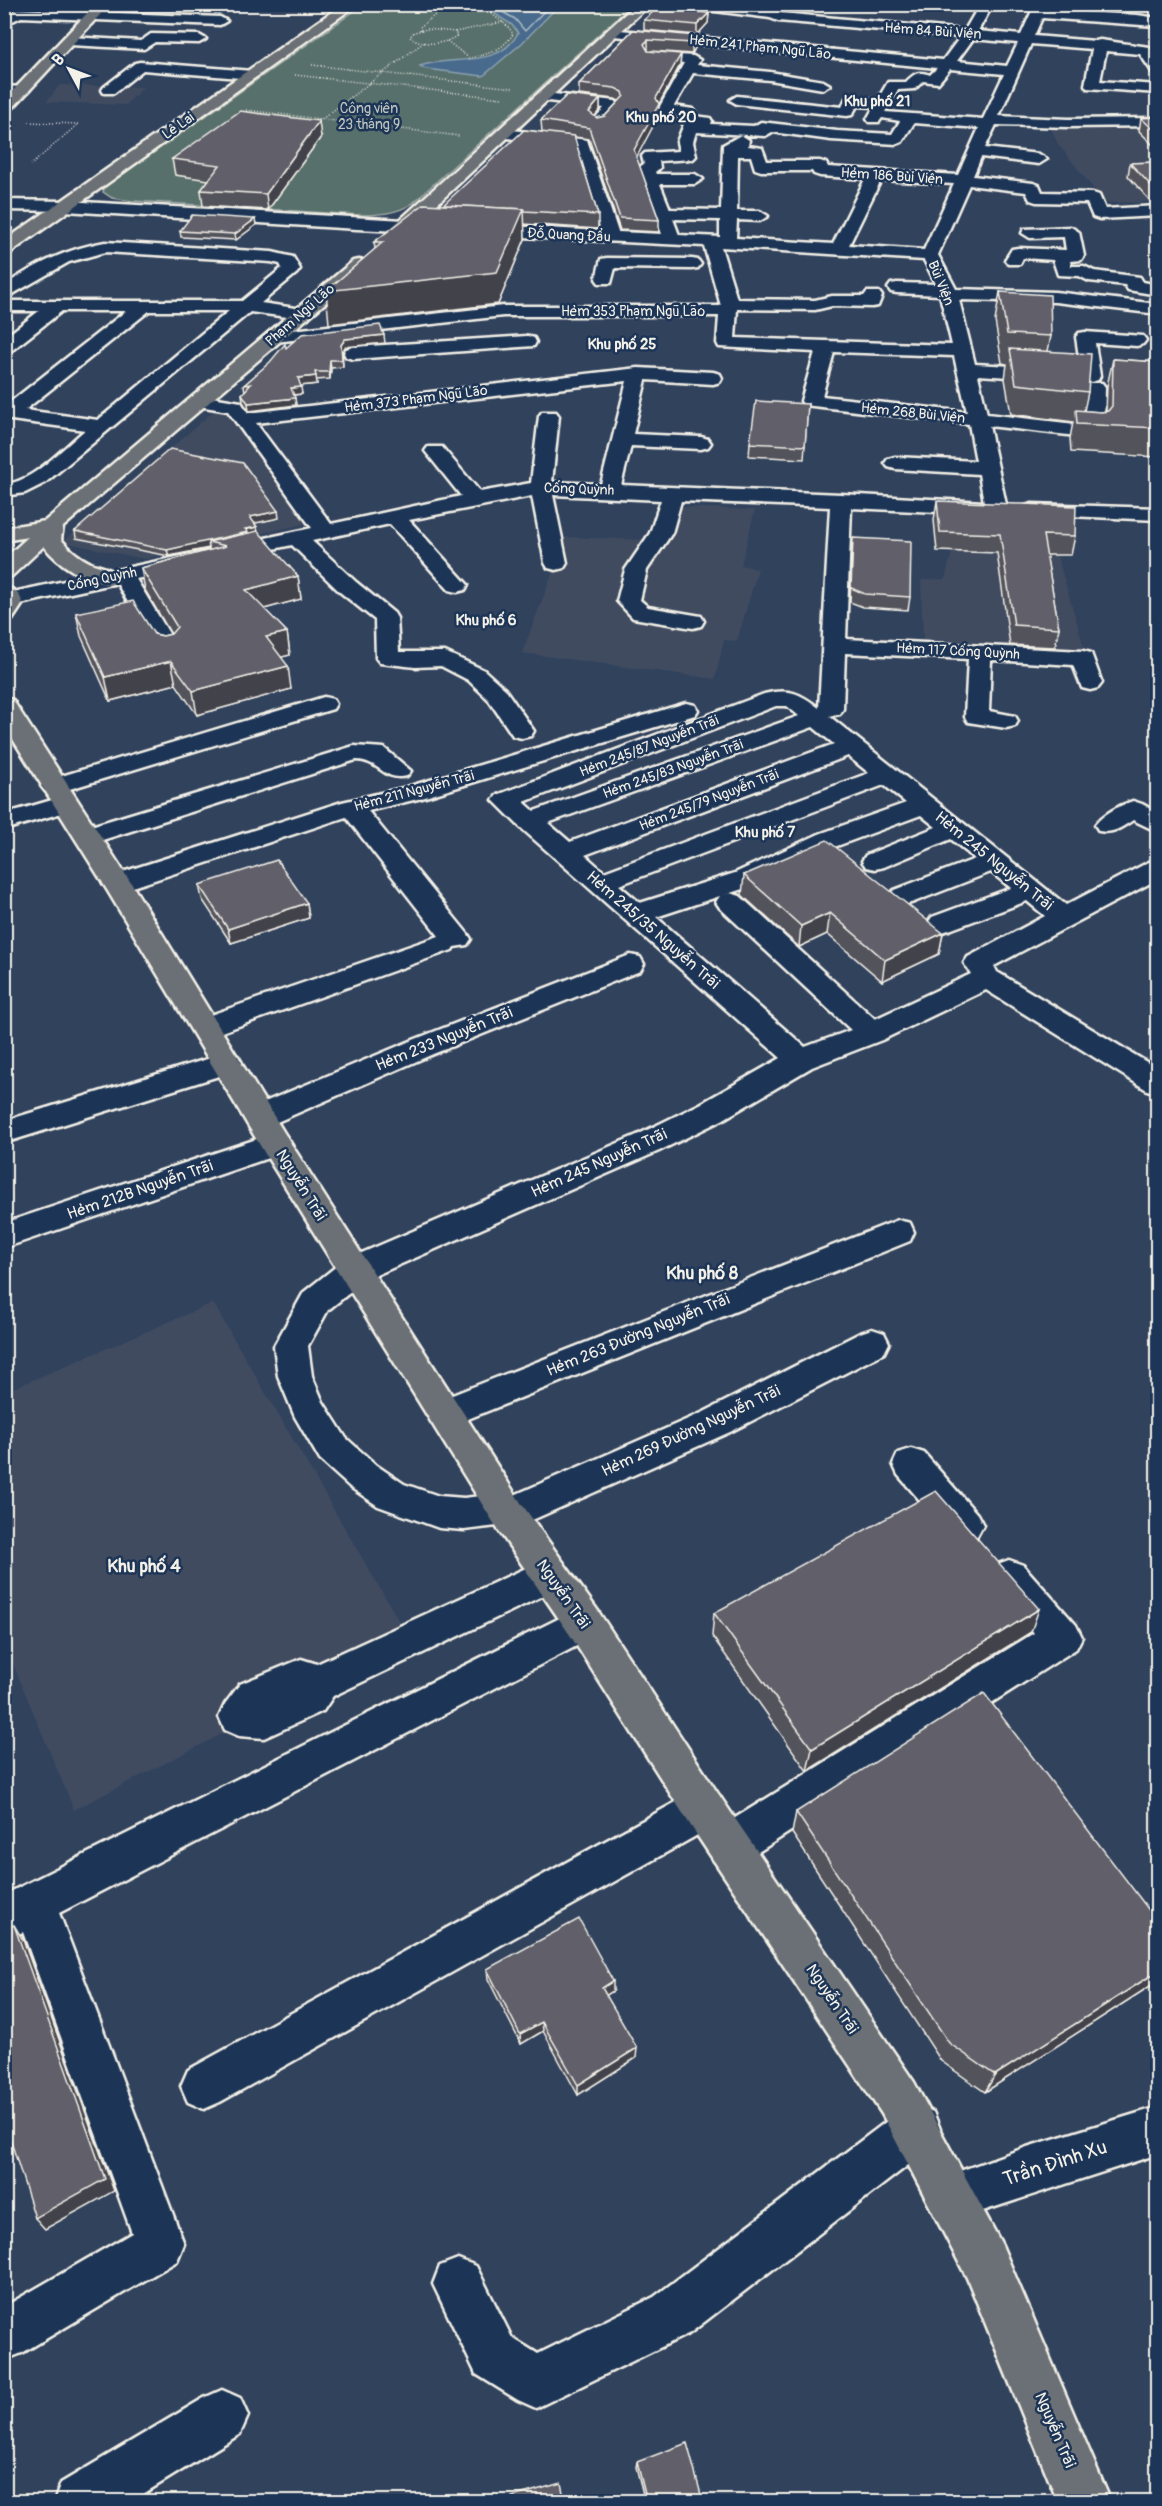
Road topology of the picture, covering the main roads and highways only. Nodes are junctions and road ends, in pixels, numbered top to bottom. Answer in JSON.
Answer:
{"nodes":[{"id":1,"x":352,"y":4,"type":"edge"},
{"id":2,"x":644,"y":4,"type":"edge"},
{"id":3,"x":97,"y":12,"type":"edge"},
{"id":4,"x":4,"y":109,"type":"edge"},
{"id":5,"x":4,"y":249,"type":"edge"},
{"id":6,"x":53,"y":526,"type":"junction"},
{"id":7,"x":4,"y":535,"type":"edge"},
{"id":8,"x":4,"y":571,"type":"edge"},
{"id":9,"x":116,"y":576,"type":"road end"},
{"id":10,"x":4,"y":705,"type":"edge"},
{"id":11,"x":1085,"y":2502,"type":"edge"}],
"edges":[{"from":1,"to":5,"type":"main road","name":"Lê Lai"},
{"from":2,"to":6,"type":"main road","name":"Phạm Ngũ Lão"},
{"from":3,"to":4,"type":"main road"},
{"from":6,"to":7,"type":"main road"},
{"from":6,"to":8,"type":"main road","name":"Phạm Ngũ Lão"},
{"from":6,"to":9,"type":"main road"},
{"from":10,"to":11,"type":"main road","name":"Nguyễn Trãi"}]}
